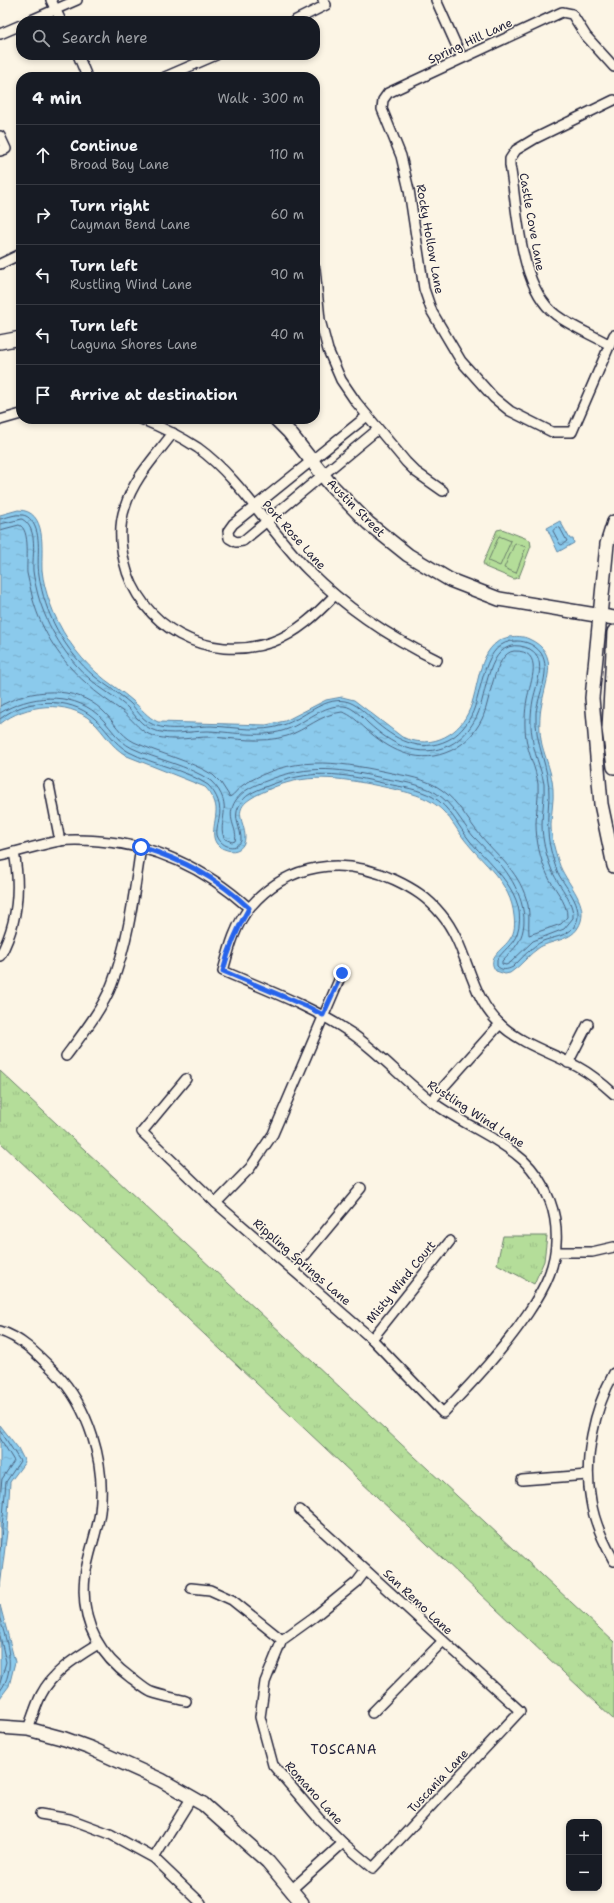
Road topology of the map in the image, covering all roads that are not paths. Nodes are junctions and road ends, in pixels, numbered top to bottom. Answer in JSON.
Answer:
{"nodes":[{"id":1,"x":51,"y":0,"type":"edge"},
{"id":2,"x":77,"y":0,"type":"edge"},
{"id":3,"x":436,"y":0,"type":"edge"},
{"id":4,"x":324,"y":2,"type":"edge"},
{"id":5,"x":55,"y":10,"type":"junction"},
{"id":6,"x":41,"y":16,"type":"edge"},
{"id":7,"x":58,"y":16,"type":"edge"},
{"id":8,"x":302,"y":16,"type":"edge"},
{"id":9,"x":16,"y":27,"type":"edge"},
{"id":10,"x":0,"y":34,"type":"edge"},
{"id":11,"x":462,"y":58,"type":"junction"},
{"id":12,"x":80,"y":60,"type":"edge"},
{"id":13,"x":204,"y":60,"type":"edge"},
{"id":14,"x":614,"y":67,"type":"edge"},
{"id":15,"x":85,"y":72,"type":"edge"},
{"id":16,"x":177,"y":72,"type":"edge"},
{"id":17,"x":382,"y":100,"type":"joint"},
{"id":18,"x":614,"y":100,"type":"edge"},
{"id":19,"x":0,"y":136,"type":"edge"},
{"id":20,"x":3,"y":150,"type":"edge"},
{"id":21,"x":16,"y":256,"type":"edge"},
{"id":22,"x":0,"y":264,"type":"edge"},
{"id":23,"x":320,"y":320,"type":"edge"},
{"id":24,"x":614,"y":335,"type":"edge"},
{"id":25,"x":16,"y":339,"type":"edge"},
{"id":26,"x":0,"y":342,"type":"edge"},
{"id":27,"x":610,"y":344,"type":"junction"},
{"id":28,"x":16,"y":415,"type":"edge"},
{"id":29,"x":367,"y":416,"type":"junction"},
{"id":30,"x":0,"y":420,"type":"edge"},
{"id":31,"x":152,"y":424,"type":"edge"},
{"id":32,"x":281,"y":424,"type":"edge"},
{"id":33,"x":378,"y":430,"type":"junction"},
{"id":34,"x":173,"y":433,"type":"junction"},
{"id":35,"x":312,"y":461,"type":"junction"},
{"id":36,"x":323,"y":474,"type":"junction"},
{"id":37,"x":443,"y":491,"type":"dead end"},
{"id":38,"x":254,"y":508,"type":"junction"},
{"id":39,"x":266,"y":522,"type":"junction"},
{"id":40,"x":614,"y":522,"type":"edge"},
{"id":41,"x":335,"y":595,"type":"junction"},
{"id":42,"x":600,"y":617,"type":"junction"},
{"id":43,"x":614,"y":618,"type":"edge"},
{"id":44,"x":614,"y":632,"type":"edge"},
{"id":45,"x":437,"y":660,"type":"dead end"},
{"id":46,"x":612,"y":729,"type":"edge"},
{"id":47,"x":595,"y":730,"type":"junction"},
{"id":48,"x":613,"y":743,"type":"edge"},
{"id":49,"x":596,"y":744,"type":"junction"},
{"id":50,"x":614,"y":767,"type":"edge"},
{"id":51,"x":49,"y":785,"type":"dead end"},
{"id":52,"x":60,"y":841,"type":"junction"},
{"id":53,"x":141,"y":847,"type":"junction"},
{"id":54,"x":14,"y":852,"type":"junction"},
{"id":55,"x":0,"y":856,"type":"edge"},
{"id":56,"x":614,"y":866,"type":"edge"},
{"id":57,"x":249,"y":908,"type":"junction"},
{"id":58,"x":0,"y":956,"type":"edge"},
{"id":59,"x":342,"y":973,"type":"dead end"},
{"id":60,"x":323,"y":1015,"type":"junction"},
{"id":61,"x":500,"y":1024,"type":"junction"},
{"id":62,"x":588,"y":1024,"type":"dead end"},
{"id":63,"x":66,"y":1056,"type":"dead end"},
{"id":64,"x":568,"y":1063,"type":"junction"},
{"id":65,"x":186,"y":1079,"type":"dead end"},
{"id":66,"x":614,"y":1094,"type":"edge"},
{"id":67,"x":431,"y":1101,"type":"junction"},
{"id":68,"x":361,"y":1188,"type":"dead end"},
{"id":69,"x":216,"y":1203,"type":"junction"},
{"id":70,"x":450,"y":1241,"type":"dead end"},
{"id":71,"x":614,"y":1247,"type":"edge"},
{"id":72,"x":556,"y":1252,"type":"junction"},
{"id":73,"x":293,"y":1270,"type":"junction"},
{"id":74,"x":0,"y":1331,"type":"edge"},
{"id":75,"x":372,"y":1339,"type":"junction"},
{"id":76,"x":614,"y":1374,"type":"edge"},
{"id":77,"x":443,"y":1413,"type":"joint"},
{"id":78,"x":588,"y":1475,"type":"junction"},
{"id":79,"x":522,"y":1480,"type":"dead end"},
{"id":80,"x":300,"y":1510,"type":"dead end"},
{"id":81,"x":614,"y":1561,"type":"edge"},
{"id":82,"x":366,"y":1570,"type":"junction"},
{"id":83,"x":191,"y":1588,"type":"dead end"},
{"id":84,"x":282,"y":1640,"type":"junction"},
{"id":85,"x":443,"y":1641,"type":"junction"},
{"id":86,"x":98,"y":1644,"type":"junction"},
{"id":87,"x":186,"y":1701,"type":"dead end"},
{"id":88,"x":520,"y":1711,"type":"joint"},
{"id":89,"x":372,"y":1713,"type":"dead end"},
{"id":90,"x":0,"y":1727,"type":"edge"},
{"id":91,"x":28,"y":1729,"type":"junction"},
{"id":92,"x":192,"y":1798,"type":"junction"},
{"id":93,"x":40,"y":1814,"type":"dead end"},
{"id":94,"x":343,"y":1843,"type":"junction"},
{"id":95,"x":154,"y":1858,"type":"junction"},
{"id":96,"x":373,"y":1868,"type":"joint"},
{"id":97,"x":291,"y":1890,"type":"junction"},
{"id":98,"x":201,"y":1903,"type":"edge"},
{"id":99,"x":302,"y":1903,"type":"edge"}],
"edges":[{"from":1,"to":5,"type":"street"},
{"from":2,"to":5,"type":"street"},
{"from":3,"to":11,"type":"street"},
{"from":4,"to":8,"type":"street"},
{"from":5,"to":6,"type":"street"},
{"from":5,"to":7,"type":"street"},
{"from":9,"to":10,"type":"street"},
{"from":11,"to":14,"type":"street","name":"Spring Hill Lane"},
{"from":11,"to":17,"type":"street","name":"Spring Hill Lane"},
{"from":12,"to":15,"type":"street"},
{"from":13,"to":16,"type":"street"},
{"from":17,"to":27,"type":"street","name":"Rocky Hollow Lane"},
{"from":18,"to":27,"type":"street","name":"Castle Cove Lane"},
{"from":19,"to":20,"type":"street"},
{"from":21,"to":22,"type":"street"},
{"from":23,"to":29,"type":"street"},
{"from":24,"to":27,"type":"street"},
{"from":25,"to":26,"type":"street"},
{"from":28,"to":30,"type":"street"},
{"from":29,"to":33,"type":"street"},
{"from":29,"to":35,"type":"street"},
{"from":31,"to":34,"type":"street","name":"Port Rose Lane"},
{"from":32,"to":35,"type":"street","name":"Austin Street"},
{"from":33,"to":36,"type":"street"},
{"from":33,"to":37,"type":"street"},
{"from":34,"to":38,"type":"street","name":"Port Rose Lane"},
{"from":34,"to":41,"type":"street"},
{"from":35,"to":36,"type":"street","name":"Austin Street"},
{"from":35,"to":38,"type":"street"},
{"from":36,"to":39,"type":"street"},
{"from":36,"to":42,"type":"street","name":"Austin Street"},
{"from":38,"to":39,"type":"street","name":"Port Rose Lane"},
{"from":38,"to":39,"type":"street"},
{"from":39,"to":41,"type":"street","name":"Port Rose Lane"},
{"from":40,"to":42,"type":"street"},
{"from":41,"to":45,"type":"street","name":"Port Rose Lane"},
{"from":42,"to":43,"type":"street","name":"Austin Street"},
{"from":42,"to":47,"type":"street"},
{"from":44,"to":46,"type":"street"},
{"from":46,"to":47,"type":"street"},
{"from":46,"to":48,"type":"street"},
{"from":47,"to":49,"type":"street"},
{"from":48,"to":49,"type":"street"},
{"from":48,"to":50,"type":"street"},
{"from":49,"to":56,"type":"street"},
{"from":51,"to":52,"type":"street"},
{"from":52,"to":53,"type":"street"},
{"from":52,"to":54,"type":"street"},
{"from":53,"to":57,"type":"street"},
{"from":53,"to":63,"type":"street"},
{"from":54,"to":55,"type":"street"},
{"from":54,"to":58,"type":"street"},
{"from":57,"to":60,"type":"street","name":"Rustling Wind Lane"},
{"from":57,"to":61,"type":"street"},
{"from":59,"to":60,"type":"street"},
{"from":60,"to":67,"type":"street","name":"Rustling Wind Lane"},
{"from":60,"to":69,"type":"street"},
{"from":61,"to":64,"type":"street"},
{"from":61,"to":67,"type":"street"},
{"from":62,"to":64,"type":"street"},
{"from":64,"to":66,"type":"street"},
{"from":65,"to":69,"type":"street","name":"Rippling Springs Lane"},
{"from":67,"to":72,"type":"street","name":"Rustling Wind Lane"},
{"from":68,"to":73,"type":"street"},
{"from":69,"to":73,"type":"street","name":"Rippling Springs Lane"},
{"from":70,"to":75,"type":"street","name":"Misty Wind Court"},
{"from":71,"to":72,"type":"street"},
{"from":72,"to":77,"type":"street","name":"Rustling Wind Lane"},
{"from":73,"to":75,"type":"street","name":"Rippling Springs Lane"},
{"from":74,"to":86,"type":"street"},
{"from":75,"to":77,"type":"street","name":"Rippling Springs Lane"},
{"from":76,"to":78,"type":"street"},
{"from":78,"to":79,"type":"street"},
{"from":78,"to":81,"type":"street"},
{"from":80,"to":82,"type":"street","name":"San Remo Lane"},
{"from":82,"to":84,"type":"street"},
{"from":82,"to":85,"type":"street","name":"San Remo Lane"},
{"from":83,"to":84,"type":"street"},
{"from":84,"to":94,"type":"street","name":"Romano Lane"},
{"from":85,"to":88,"type":"street","name":"San Remo Lane"},
{"from":85,"to":89,"type":"street"},
{"from":86,"to":87,"type":"street"},
{"from":86,"to":91,"type":"street"},
{"from":88,"to":96,"type":"street","name":"Tuscania Lane"},
{"from":90,"to":91,"type":"street"},
{"from":91,"to":92,"type":"street"},
{"from":92,"to":95,"type":"street"},
{"from":92,"to":97,"type":"street"},
{"from":93,"to":95,"type":"street"},
{"from":94,"to":96,"type":"street","name":"Romano Lane"},
{"from":94,"to":97,"type":"street"},
{"from":95,"to":98,"type":"street"},
{"from":97,"to":99,"type":"street"}]}
